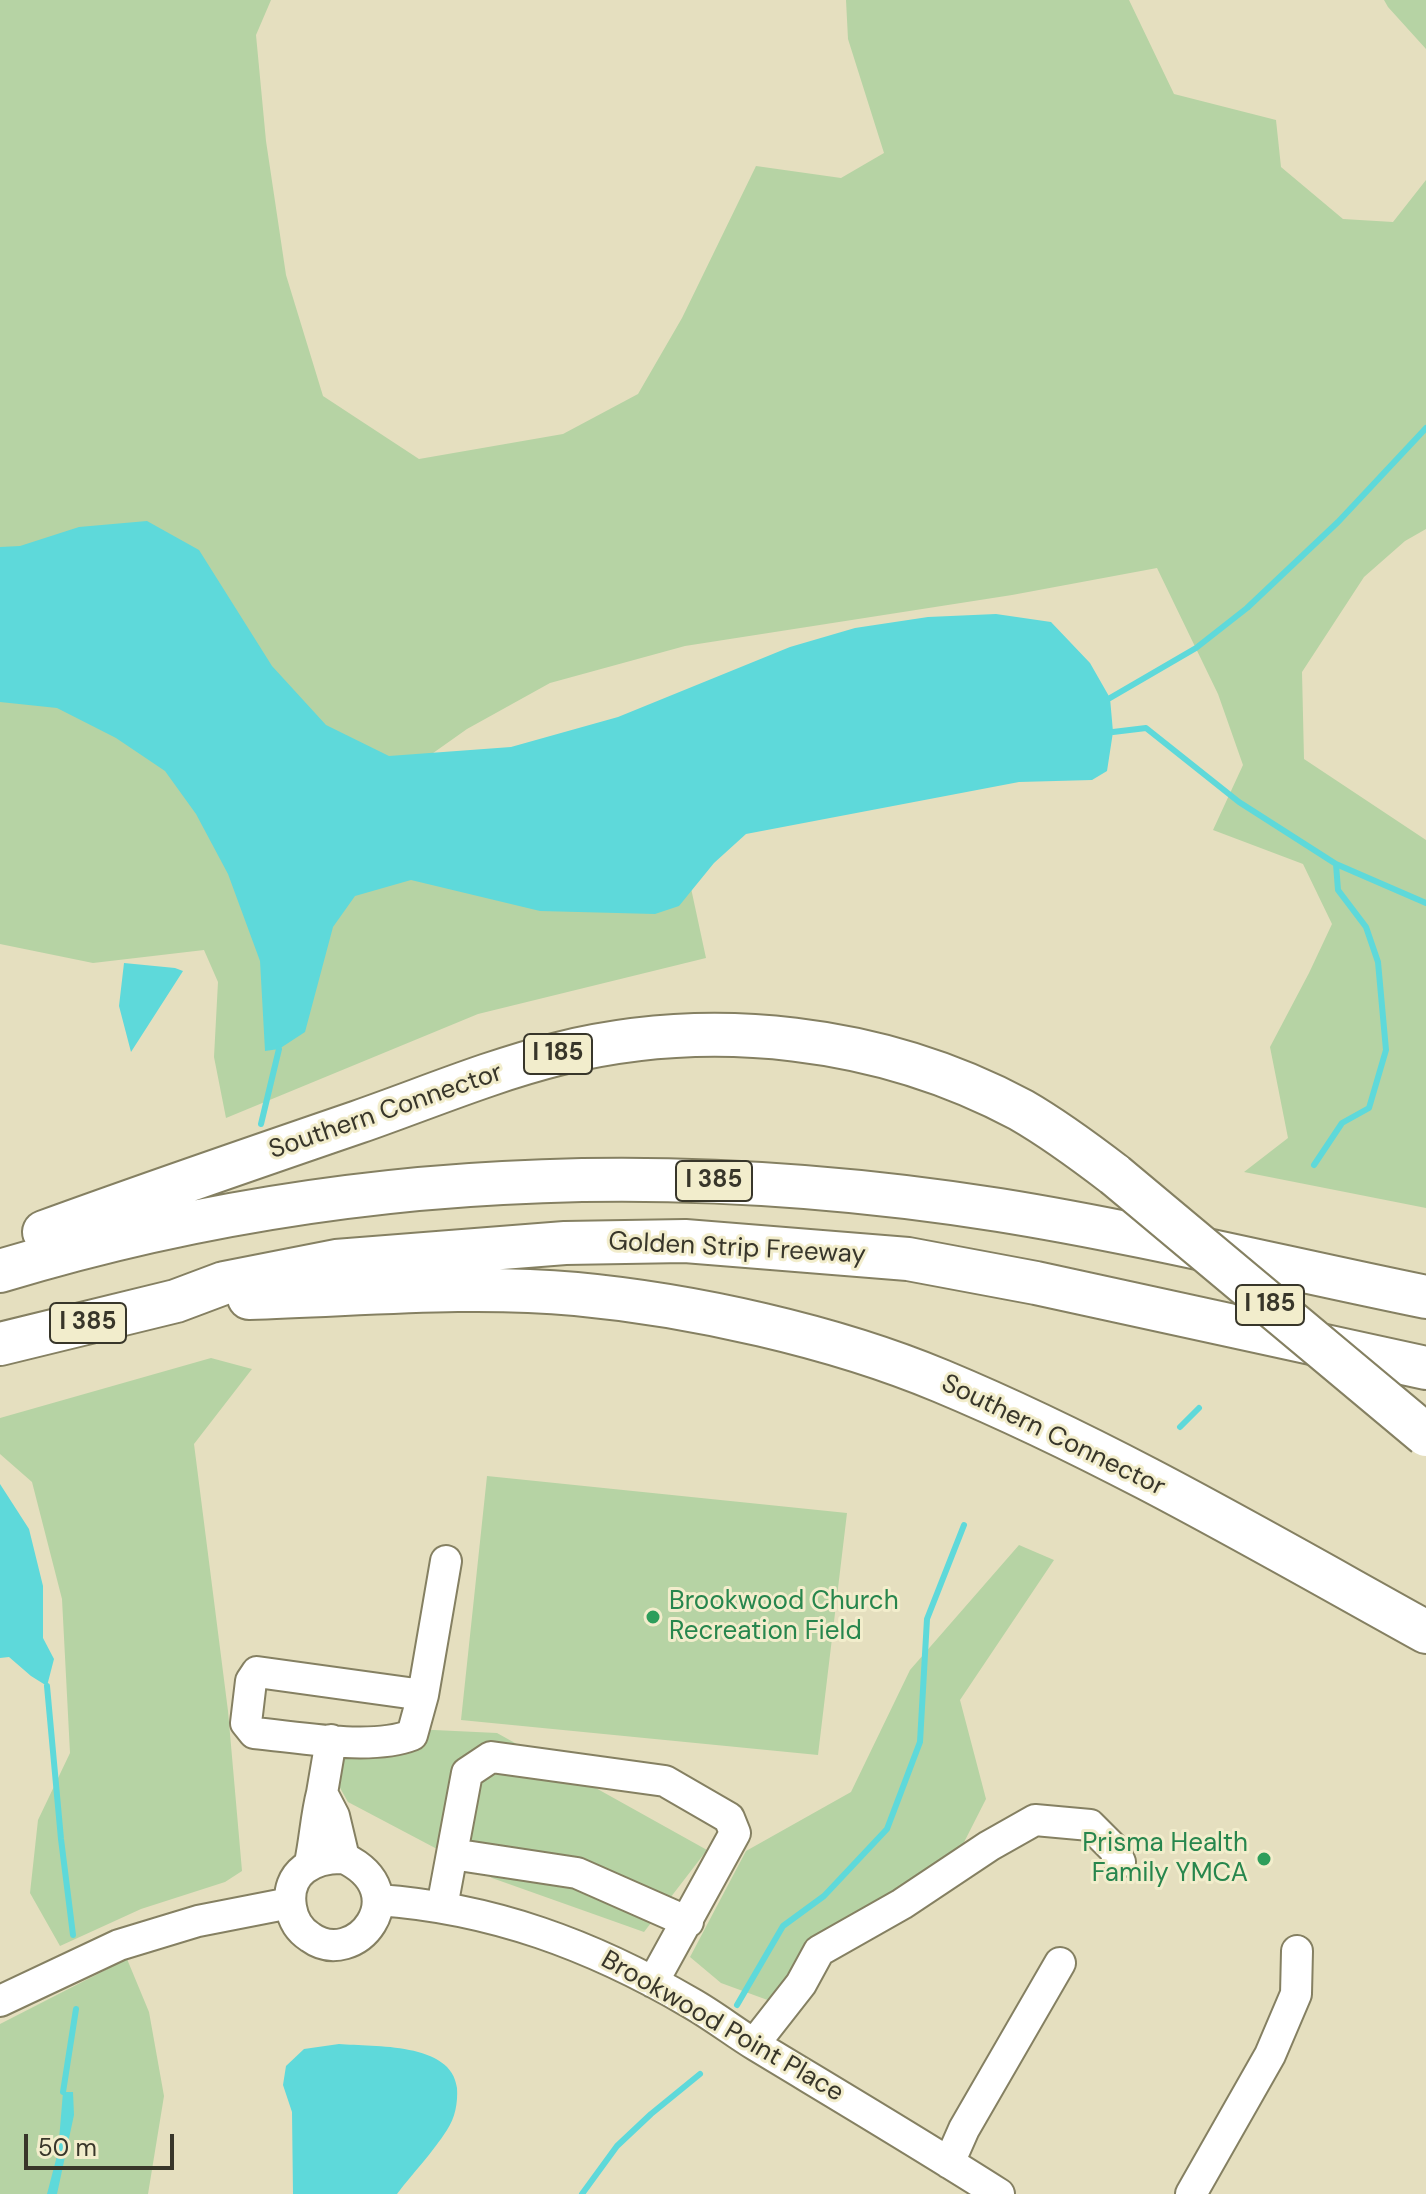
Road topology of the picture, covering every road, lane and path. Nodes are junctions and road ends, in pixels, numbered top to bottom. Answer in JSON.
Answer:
{"nodes":[{"id":1,"x":0,"y":1248,"type":"edge"},
{"id":2,"x":0,"y":1271,"type":"edge"},
{"id":3,"x":1426,"y":1297,"type":"edge"},
{"id":4,"x":176,"y":1301,"type":"junction"},
{"id":5,"x":0,"y":1344,"type":"edge"},
{"id":6,"x":1426,"y":1368,"type":"edge"},
{"id":7,"x":1426,"y":1435,"type":"edge"},
{"id":8,"x":446,"y":1561,"type":"dead end"},
{"id":9,"x":1426,"y":1632,"type":"edge"},
{"id":10,"x":423,"y":1695,"type":"junction"},
{"id":11,"x":331,"y":1740,"type":"junction"},
{"id":12,"x":322,"y":1793,"type":"junction"},
{"id":13,"x":452,"y":1854,"type":"junction"},
{"id":14,"x":344,"y":1858,"type":"junction"},
{"id":15,"x":1120,"y":1862,"type":"dead end"},
{"id":16,"x":310,"y":1863,"type":"junction"},
{"id":17,"x":378,"y":1900,"type":"junction"},
{"id":18,"x":290,"y":1903,"type":"junction"},
{"id":19,"x":442,"y":1907,"type":"junction"},
{"id":20,"x":688,"y":1922,"type":"junction"},
{"id":21,"x":1297,"y":1951,"type":"dead end"},
{"id":22,"x":1060,"y":1963,"type":"dead end"},
{"id":23,"x":653,"y":1982,"type":"junction"},
{"id":24,"x":0,"y":2001,"type":"edge"},
{"id":25,"x":754,"y":2044,"type":"junction"},
{"id":26,"x":949,"y":2163,"type":"junction"},
{"id":27,"x":999,"y":2194,"type":"edge"},
{"id":28,"x":1191,"y":2194,"type":"edge"}],
"edges":[{"from":1,"to":7,"type":"highway","name":"Southern Connector","number":"I 185","bridge":true},
{"from":2,"to":3,"type":"highway","number":"I 385"},
{"from":4,"to":5,"type":"highway","name":"Golden Strip Freeway","number":"I 385"},
{"from":4,"to":6,"type":"highway","name":"Golden Strip Freeway","number":"I 385"},
{"from":4,"to":9,"type":"highway","name":"Southern Connector"},
{"from":8,"to":10,"type":"street"},
{"from":10,"to":11,"type":"street"},
{"from":10,"to":11,"type":"street"},
{"from":11,"to":12,"type":"street"},
{"from":12,"to":14,"type":"street"},
{"from":12,"to":16,"type":"street"},
{"from":13,"to":19,"type":"street"},
{"from":13,"to":20,"type":"street"},
{"from":13,"to":20,"type":"street"},
{"from":14,"to":16,"type":"street"},
{"from":14,"to":17,"type":"street"},
{"from":15,"to":25,"type":"street"},
{"from":16,"to":18,"type":"street"},
{"from":17,"to":18,"type":"street"},
{"from":17,"to":19,"type":"street","name":"Brookwood Point Place"},
{"from":18,"to":24,"type":"street"},
{"from":19,"to":23,"type":"street","name":"Brookwood Point Place"},
{"from":20,"to":23,"type":"street"},
{"from":21,"to":28,"type":"street"},
{"from":22,"to":26,"type":"street"},
{"from":23,"to":25,"type":"street","name":"Brookwood Point Place"},
{"from":25,"to":26,"type":"street","name":"Brookwood Point Place"},
{"from":26,"to":27,"type":"street","name":"Brookwood Point Place"}]}
